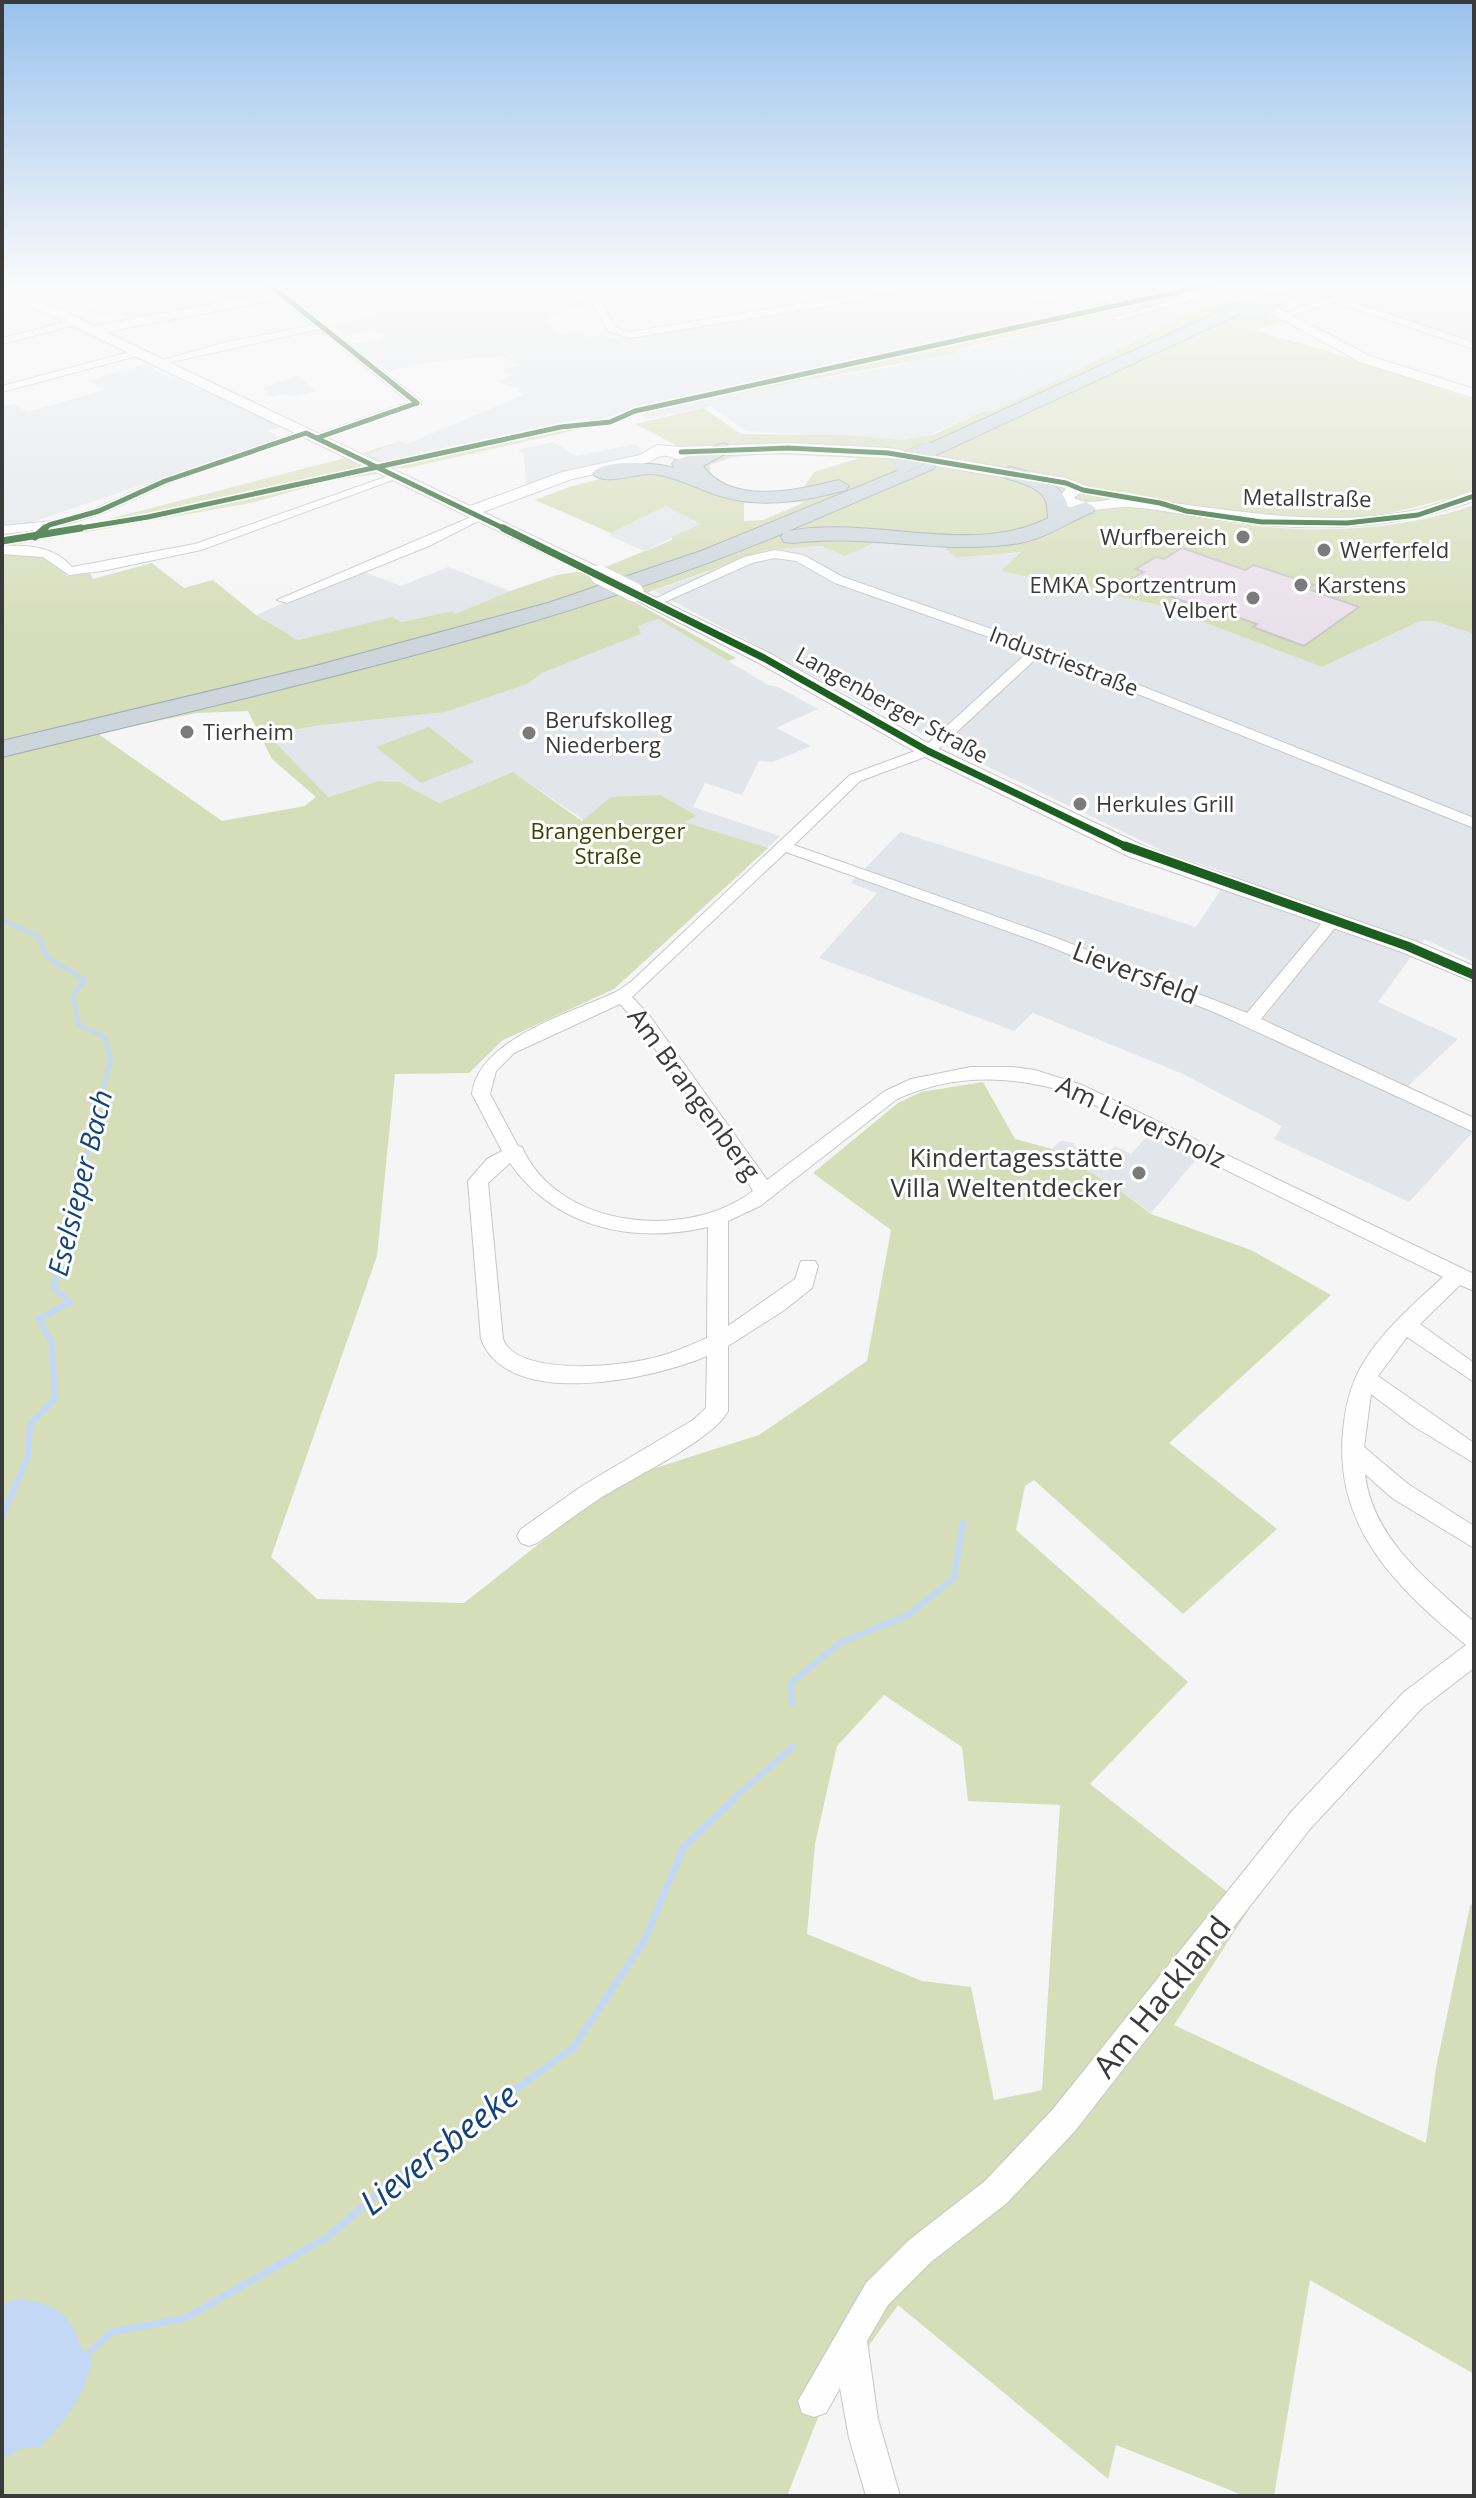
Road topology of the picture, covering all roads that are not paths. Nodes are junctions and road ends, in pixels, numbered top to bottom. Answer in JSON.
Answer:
{"nodes":[{"id":1,"x":243,"y":402,"type":"edge"},
{"id":2,"x":415,"y":402,"type":"edge"},
{"id":3,"x":1048,"y":402,"type":"edge"},
{"id":4,"x":1056,"y":402,"type":"edge"},
{"id":5,"x":312,"y":435,"type":"junction"},
{"id":6,"x":724,"y":449,"type":"junction"},
{"id":7,"x":927,"y":459,"type":"junction"},
{"id":8,"x":646,"y":461,"type":"junction"},
{"id":9,"x":686,"y":466,"type":"junction"},
{"id":10,"x":883,"y":472,"type":"junction"},
{"id":11,"x":602,"y":473,"type":"junction"},
{"id":12,"x":1011,"y":473,"type":"junction"},
{"id":13,"x":390,"y":474,"type":"junction"},
{"id":14,"x":1474,"y":496,"type":"edge"},
{"id":15,"x":1074,"y":502,"type":"junction"},
{"id":16,"x":474,"y":515,"type":"junction"},
{"id":17,"x":2,"y":530,"type":"edge"},
{"id":18,"x":2,"y":550,"type":"edge"},
{"id":19,"x":709,"y":557,"type":"junction"},
{"id":20,"x":679,"y":558,"type":"junction"},
{"id":21,"x":283,"y":600,"type":"dead end"},
{"id":22,"x":654,"y":602,"type":"junction"},
{"id":23,"x":1038,"y":650,"type":"junction"},
{"id":24,"x":2,"y":739,"type":"edge"},
{"id":25,"x":2,"y":749,"type":"edge"},
{"id":26,"x":928,"y":751,"type":"junction"},
{"id":27,"x":1474,"y":823,"type":"edge"},
{"id":28,"x":786,"y":847,"type":"junction"},
{"id":29,"x":1333,"y":920,"type":"junction"},
{"id":30,"x":1474,"y":975,"type":"edge"},
{"id":31,"x":622,"y":996,"type":"junction"},
{"id":32,"x":1251,"y":1019,"type":"junction"},
{"id":33,"x":1474,"y":1126,"type":"edge"},
{"id":34,"x":515,"y":1152,"type":"junction"},
{"id":35,"x":808,"y":1161,"type":"joint"},
{"id":36,"x":764,"y":1193,"type":"junction"},
{"id":37,"x":718,"y":1217,"type":"junction"},
{"id":38,"x":808,"y":1266,"type":"dead end"},
{"id":39,"x":1466,"y":1279,"type":"edge"},
{"id":40,"x":1406,"y":1325,"type":"junction"},
{"id":41,"x":717,"y":1345,"type":"junction"},
{"id":42,"x":1474,"y":1374,"type":"edge"},
{"id":43,"x":1366,"y":1379,"type":"junction"},
{"id":44,"x":1352,"y":1450,"type":"junction"},
{"id":45,"x":1474,"y":1454,"type":"edge"},
{"id":46,"x":529,"y":1536,"type":"dead end"},
{"id":47,"x":1474,"y":1538,"type":"edge"},
{"id":48,"x":1474,"y":1637,"type":"edge"},
{"id":49,"x":1474,"y":1653,"type":"edge"},
{"id":50,"x":851,"y":2341,"type":"junction"},
{"id":51,"x":814,"y":2401,"type":"dead end"},
{"id":52,"x":883,"y":2496,"type":"edge"}],
"edges":[{"from":1,"to":5,"type":"main road","name":"Langenberger Straße"},
{"from":2,"to":5,"type":"street"},
{"from":3,"to":7,"type":"highway"},
{"from":4,"to":7,"type":"highway"},
{"from":5,"to":13,"type":"main road","name":"Langenberger Straße"},
{"from":5,"to":17,"type":"street"},
{"from":6,"to":9,"type":"main road"},
{"from":6,"to":9,"type":"highway"},
{"from":6,"to":12,"type":"main road"},
{"from":7,"to":10,"type":"highway","bridge":true},
{"from":7,"to":15,"type":"highway"},
{"from":7,"to":19,"type":"highway"},
{"from":8,"to":9,"type":"main road"},
{"from":8,"to":11,"type":"main road"},
{"from":8,"to":16,"type":"main road"},
{"from":9,"to":10,"type":"highway"},
{"from":9,"to":11,"type":"highway"},
{"from":9,"to":20,"type":"highway"},
{"from":10,"to":20,"type":"highway"},
{"from":11,"to":16,"type":"main road"},
{"from":12,"to":15,"type":"main road"},
{"from":12,"to":15,"type":"highway"},
{"from":13,"to":16,"type":"main road","name":"Langenberger Straße"},
{"from":13,"to":18,"type":"street"},
{"from":14,"to":15,"type":"main road","name":"Metallstraße"},
{"from":15,"to":19,"type":"highway"},
{"from":16,"to":21,"type":"street"},
{"from":16,"to":22,"type":"main road","name":"Langenberger Straße","bridge":true},
{"from":19,"to":25,"type":"highway"},
{"from":20,"to":24,"type":"highway"},
{"from":22,"to":23,"type":"street","name":"Industriestraße"},
{"from":22,"to":26,"type":"main road","name":"Langenberger Straße"},
{"from":23,"to":26,"type":"street"},
{"from":23,"to":27,"type":"street","name":"Industriestraße"},
{"from":26,"to":28,"type":"street"},
{"from":26,"to":29,"type":"main road","name":"Langenberger Straße"},
{"from":28,"to":31,"type":"street"},
{"from":28,"to":32,"type":"street","name":"Lieversfeld"},
{"from":29,"to":30,"type":"main road","name":"Langenberger Straße"},
{"from":29,"to":32,"type":"street"},
{"from":31,"to":34,"type":"street","name":"Am Brangenberg"},
{"from":31,"to":36,"type":"street","name":"Am Brangenberg"},
{"from":32,"to":33,"type":"street","name":"Lieversfeld"},
{"from":34,"to":37,"type":"street","name":"Am Brangenberg"},
{"from":34,"to":41,"type":"street"},
{"from":35,"to":36,"type":"street","name":"Am Brangenberg"},
{"from":35,"to":39,"type":"street","name":"Am Lieversholz"},
{"from":36,"to":37,"type":"street","name":"Am Brangenberg"},
{"from":37,"to":41,"type":"street","name":"Am Brangenberg"},
{"from":38,"to":41,"type":"street"},
{"from":39,"to":40,"type":"street"},
{"from":40,"to":42,"type":"street"},
{"from":40,"to":43,"type":"street"},
{"from":41,"to":46,"type":"street","name":"Am Brangenberg"},
{"from":43,"to":44,"type":"street"},
{"from":43,"to":45,"type":"street"},
{"from":44,"to":47,"type":"street"},
{"from":44,"to":48,"type":"street"},
{"from":49,"to":50,"type":"street","name":"Am Hackland"},
{"from":50,"to":51,"type":"street","name":"Am Hackland"},
{"from":50,"to":52,"type":"street"}]}
